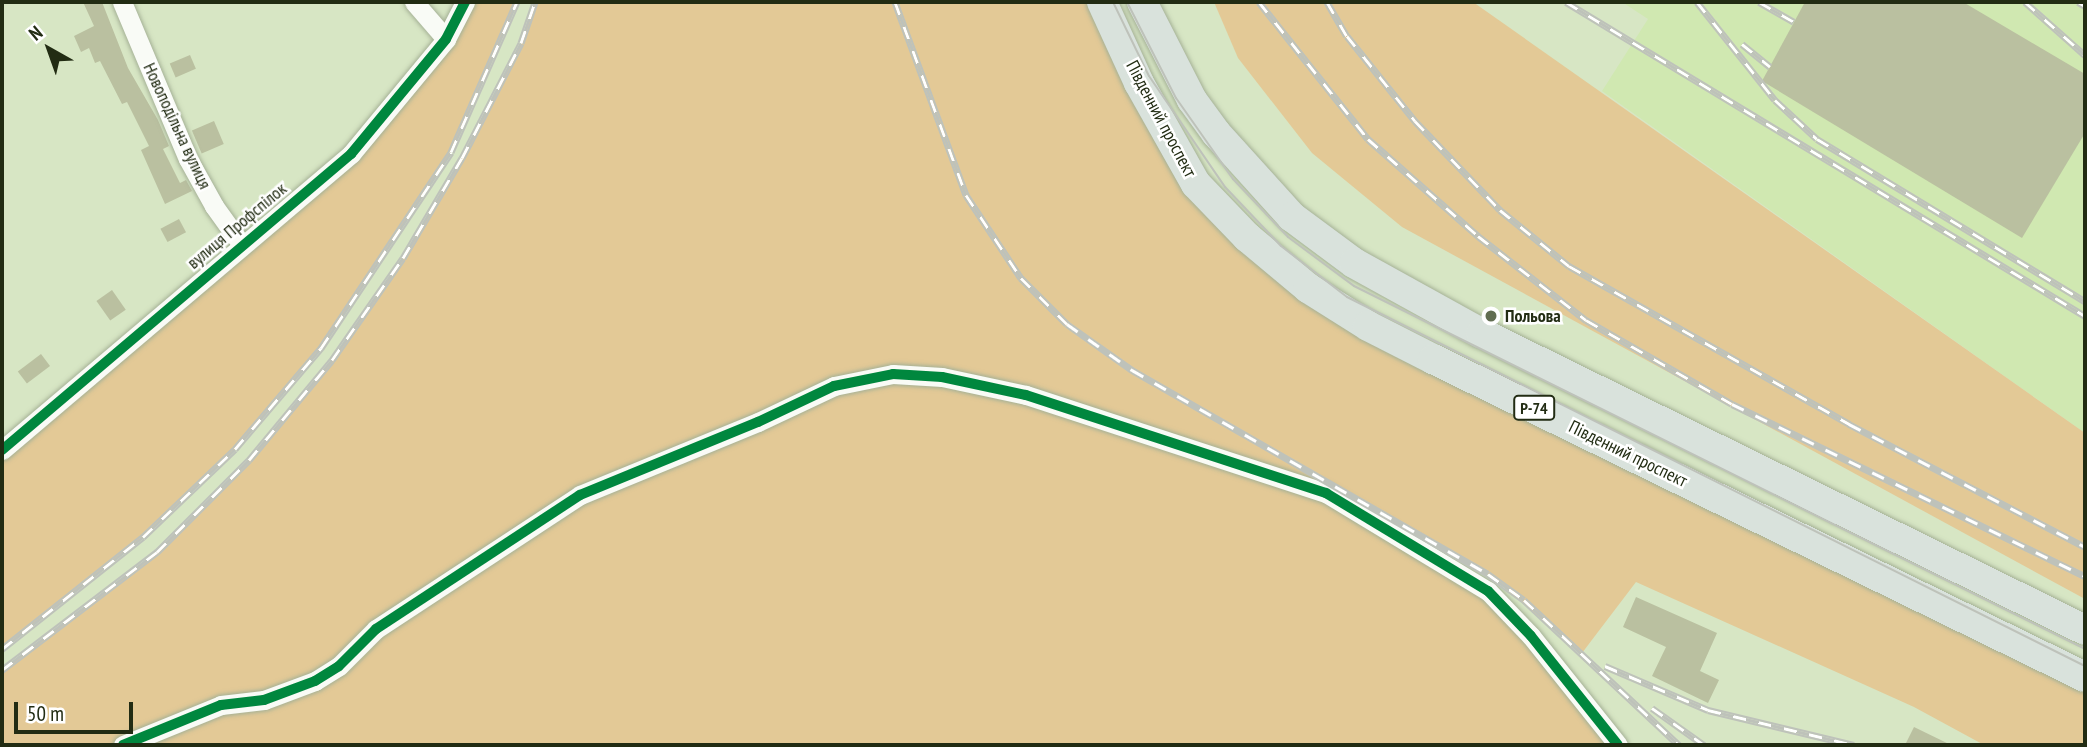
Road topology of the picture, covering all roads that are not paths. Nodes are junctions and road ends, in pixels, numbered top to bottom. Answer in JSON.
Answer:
{"nodes":[{"id":1,"x":121,"y":2,"type":"edge"},
{"id":2,"x":414,"y":2,"type":"edge"},
{"id":3,"x":465,"y":2,"type":"edge"},
{"id":4,"x":1102,"y":2,"type":"edge"},
{"id":5,"x":1142,"y":2,"type":"edge"},
{"id":6,"x":446,"y":39,"type":"junction"},
{"id":7,"x":242,"y":245,"type":"junction"},
{"id":8,"x":3,"y":445,"type":"edge"},
{"id":9,"x":2085,"y":630,"type":"edge"},
{"id":10,"x":2085,"y":677,"type":"edge"},
{"id":11,"x":123,"y":745,"type":"edge"},
{"id":12,"x":1618,"y":745,"type":"edge"}],
"edges":[{"from":1,"to":7,"type":"street","name":"Новоподільна вулиця"},
{"from":2,"to":6,"type":"street"},
{"from":3,"to":6,"type":"street","name":"вулиця Профспілок"},
{"from":4,"to":10,"type":"main road","name":"Південний проспект","number":"Р-74"},
{"from":5,"to":9,"type":"main road","name":"Південний проспект","number":"Р-74"},
{"from":6,"to":7,"type":"street","name":"вулиця Профспілок"},
{"from":7,"to":8,"type":"street","name":"вулиця Профспілок"},
{"from":11,"to":12,"type":"street"}]}
